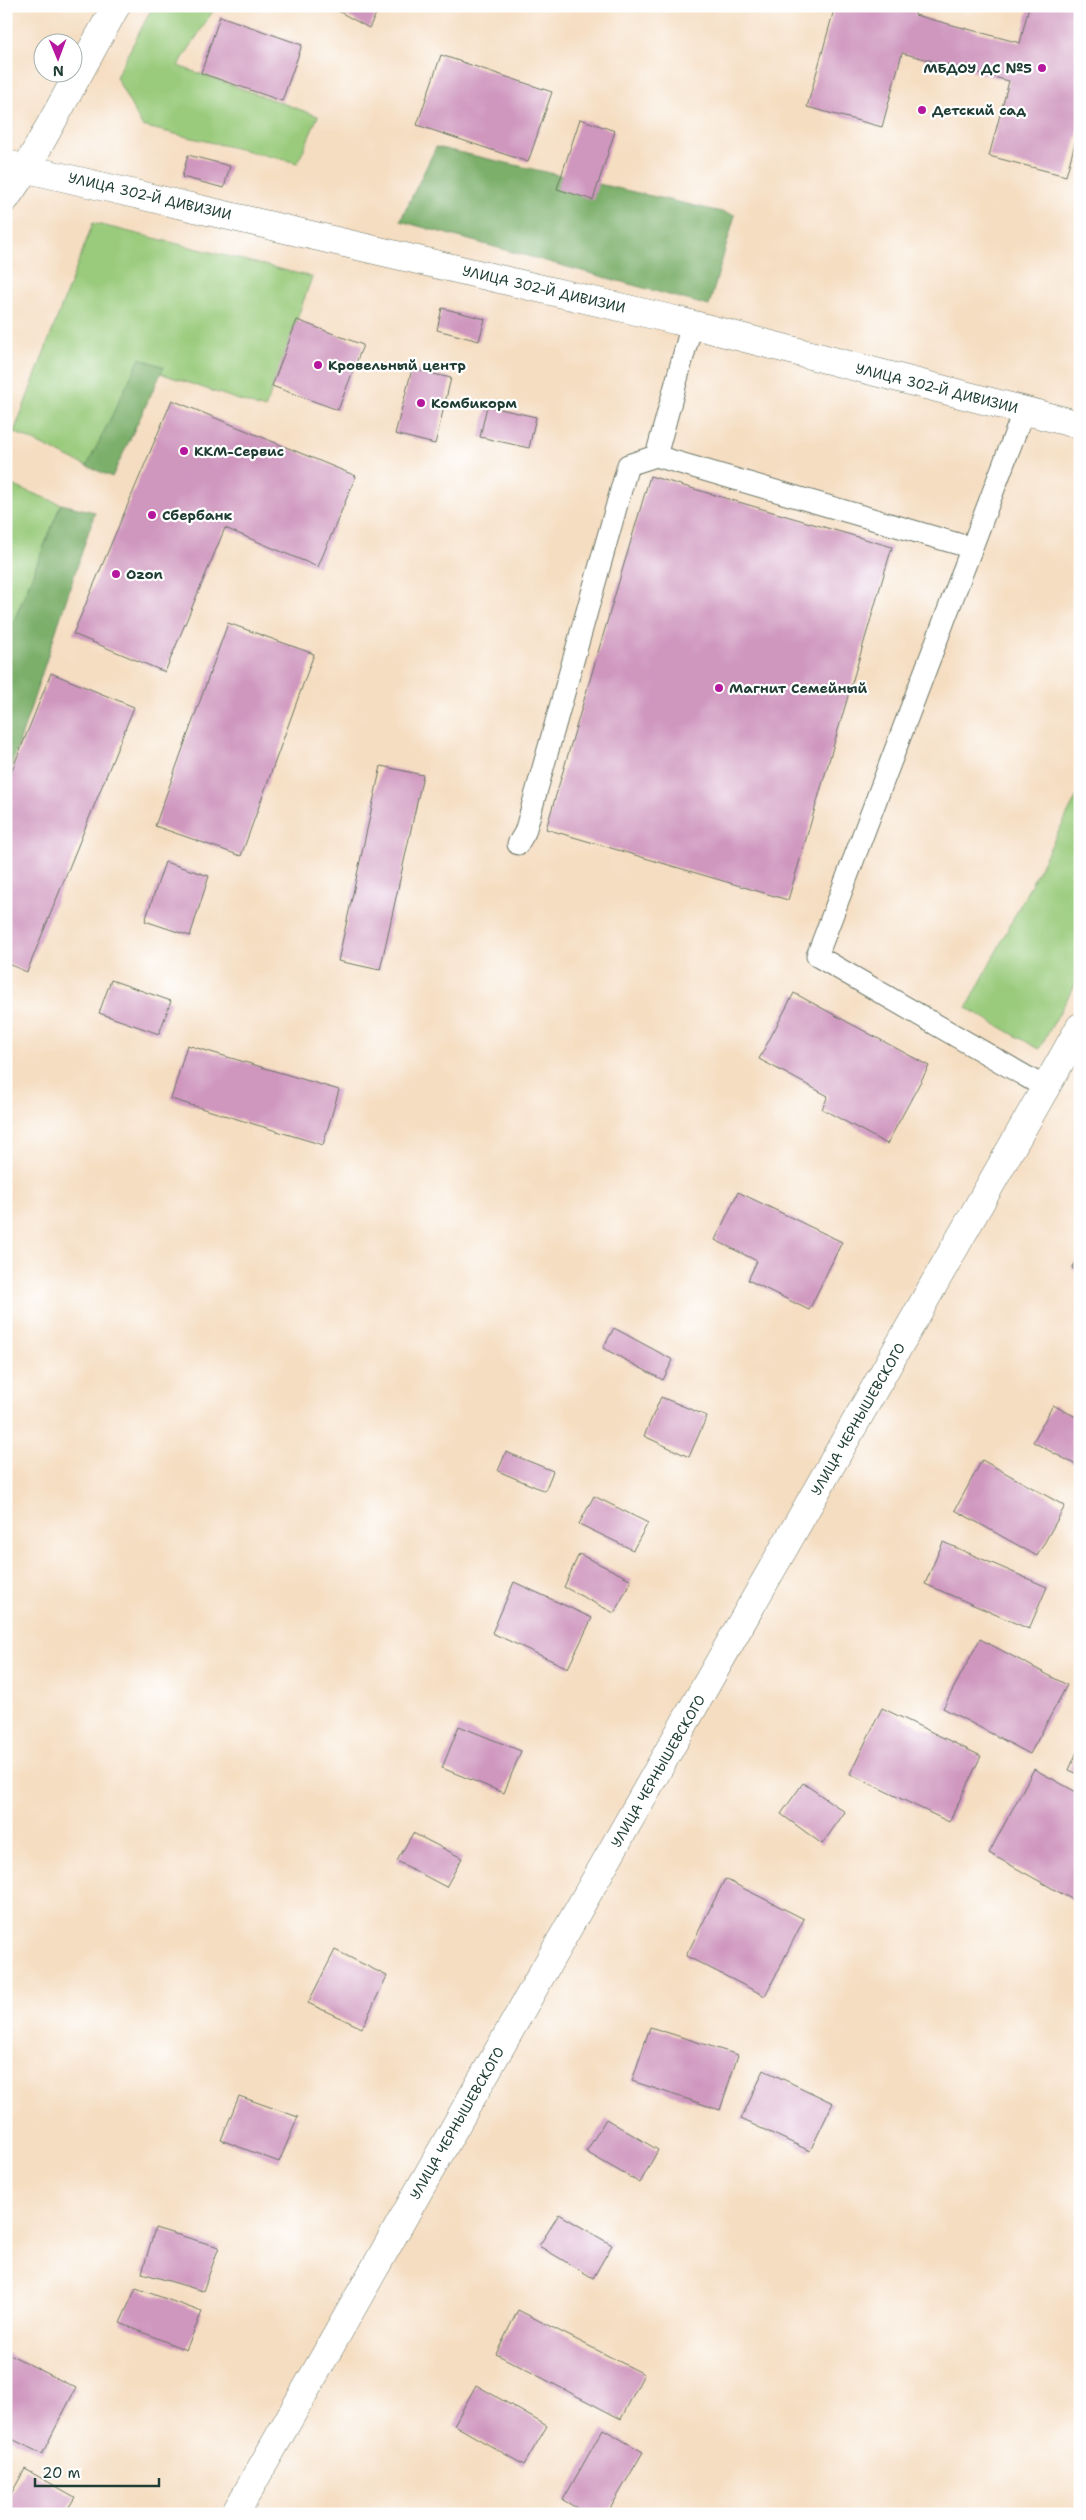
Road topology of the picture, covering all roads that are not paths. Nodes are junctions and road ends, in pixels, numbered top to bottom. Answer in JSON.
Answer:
{"nodes":[{"id":1,"x":116,"y":6,"type":"edge"},
{"id":2,"x":17,"y":165,"type":"edge"},
{"id":3,"x":6,"y":198,"type":"edge"},
{"id":4,"x":692,"y":324,"type":"junction"},
{"id":5,"x":1024,"y":410,"type":"junction"},
{"id":6,"x":1080,"y":425,"type":"edge"},
{"id":7,"x":656,"y":456,"type":"junction"},
{"id":8,"x":972,"y":548,"type":"junction"},
{"id":9,"x":518,"y":844,"type":"dead end"},
{"id":10,"x":1080,"y":1027,"type":"edge"},
{"id":11,"x":1046,"y":1088,"type":"junction"},
{"id":12,"x":235,"y":2514,"type":"edge"}],
"edges":[{"from":1,"to":2,"type":"street"},
{"from":2,"to":3,"type":"street"},
{"from":2,"to":4,"type":"street","name":"УЛИЦА 302-Й ДИВИЗИИ"},
{"from":4,"to":5,"type":"street","name":"УЛИЦА 302-Й ДИВИЗИИ"},
{"from":4,"to":7,"type":"lane"},
{"from":5,"to":6,"type":"street","name":"УЛИЦА 302-Й ДИВИЗИИ"},
{"from":5,"to":8,"type":"lane"},
{"from":7,"to":8,"type":"lane"},
{"from":7,"to":9,"type":"lane"},
{"from":8,"to":11,"type":"lane"},
{"from":10,"to":11,"type":"street","name":"УЛИЦА ЧЕРНЫШЕВСКОГО"},
{"from":11,"to":12,"type":"street","name":"УЛИЦА ЧЕРНЫШЕВСКОГО"}]}
